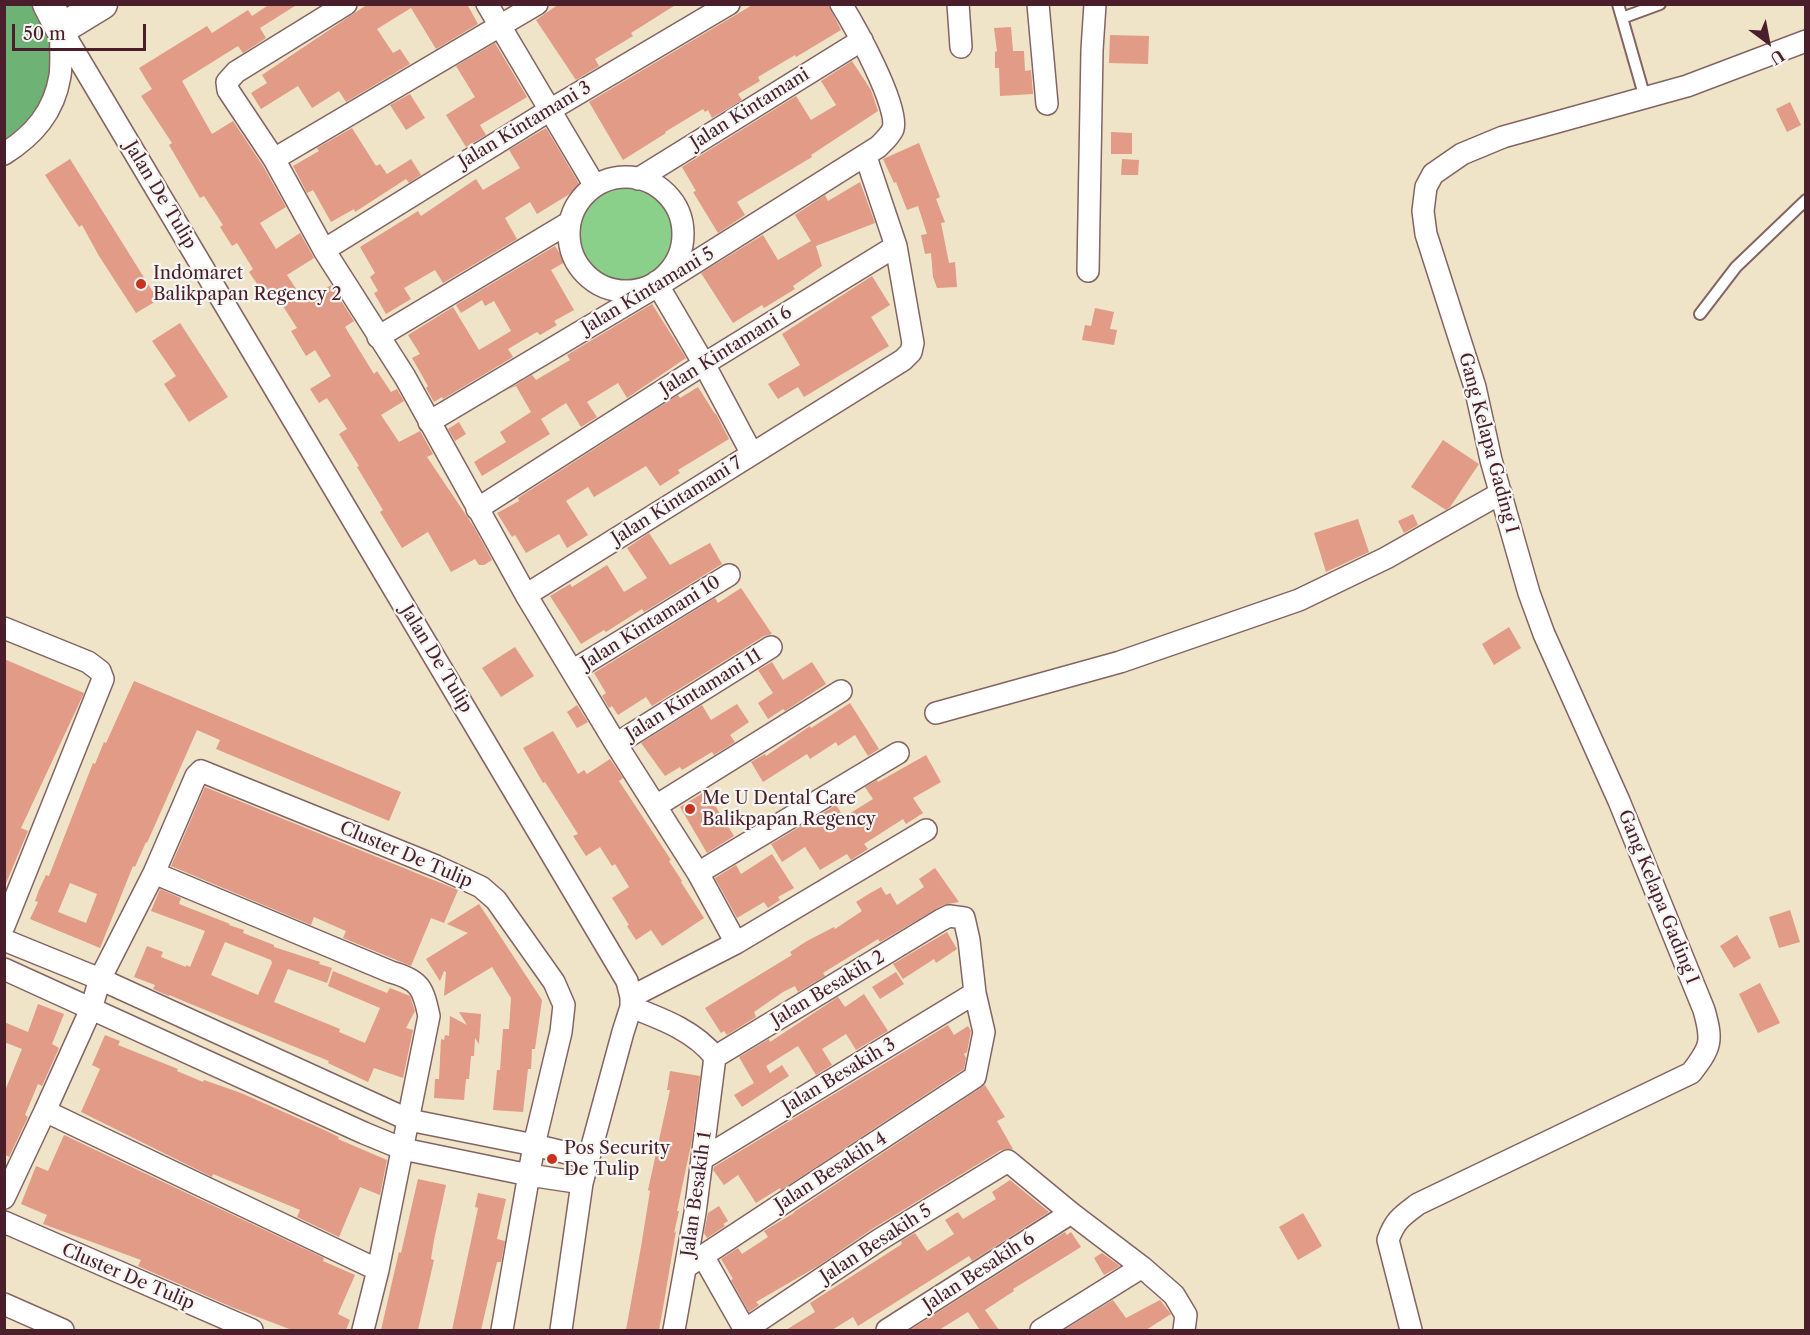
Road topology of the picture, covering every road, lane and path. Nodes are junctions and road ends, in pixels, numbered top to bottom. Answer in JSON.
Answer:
{"nodes":[{"id":1,"x":102,"y":4,"type":"edge"},
{"id":2,"x":346,"y":4,"type":"edge"},
{"id":3,"x":487,"y":4,"type":"edge"},
{"id":4,"x":537,"y":4,"type":"edge"},
{"id":5,"x":729,"y":4,"type":"edge"},
{"id":6,"x":841,"y":4,"type":"edge"},
{"id":7,"x":958,"y":4,"type":"edge"},
{"id":8,"x":1038,"y":4,"type":"edge"},
{"id":9,"x":1095,"y":4,"type":"edge"},
{"id":10,"x":1618,"y":4,"type":"edge"},
{"id":11,"x":1660,"y":4,"type":"edge"},
{"id":12,"x":55,"y":17,"type":"edge"},
{"id":13,"x":1622,"y":18,"type":"junction"},
{"id":14,"x":499,"y":27,"type":"junction"},
{"id":15,"x":862,"y":40,"type":"junction"},
{"id":16,"x":1806,"y":40,"type":"edge"},
{"id":17,"x":961,"y":48,"type":"dead end"},
{"id":18,"x":1645,"y":98,"type":"junction"},
{"id":19,"x":1047,"y":104,"type":"dead end"},
{"id":20,"x":550,"y":110,"type":"junction"},
{"id":21,"x":4,"y":154,"type":"edge"},
{"id":22,"x":866,"y":157,"type":"junction"},
{"id":23,"x":274,"y":159,"type":"junction"},
{"id":24,"x":638,"y":179,"type":"junction"},
{"id":25,"x":595,"y":186,"type":"junction"},
{"id":26,"x":1806,"y":200,"type":"edge"},
{"id":27,"x":570,"y":222,"type":"junction"},
{"id":28,"x":896,"y":246,"type":"junction"},
{"id":29,"x":324,"y":250,"type":"junction"},
{"id":30,"x":1088,"y":271,"type":"dead end"},
{"id":31,"x":657,"y":284,"type":"junction"},
{"id":32,"x":1700,"y":314,"type":"dead end"},
{"id":33,"x":378,"y":337,"type":"junction"},
{"id":34,"x":704,"y":364,"type":"junction"},
{"id":35,"x":429,"y":422,"type":"junction"},
{"id":36,"x":752,"y":454,"type":"junction"},
{"id":37,"x":1501,"y":493,"type":"junction"},
{"id":38,"x":477,"y":509,"type":"junction"},
{"id":39,"x":729,"y":575,"type":"dead end"},
{"id":40,"x":526,"y":594,"type":"junction"},
{"id":41,"x":4,"y":628,"type":"edge"},
{"id":42,"x":771,"y":647,"type":"dead end"},
{"id":43,"x":572,"y":671,"type":"junction"},
{"id":44,"x":842,"y":691,"type":"dead end"},
{"id":45,"x":936,"y":713,"type":"dead end"},
{"id":46,"x":616,"y":744,"type":"junction"},
{"id":47,"x":898,"y":753,"type":"dead end"},
{"id":48,"x":656,"y":806,"type":"junction"},
{"id":49,"x":926,"y":830,"type":"dead end"},
{"id":50,"x":154,"y":873,"type":"junction"},
{"id":51,"x":698,"y":873,"type":"junction"},
{"id":52,"x":4,"y":926,"type":"edge"},
{"id":53,"x":4,"y":940,"type":"edge"},
{"id":54,"x":736,"y":942,"type":"junction"},
{"id":55,"x":4,"y":969,"type":"edge"},
{"id":56,"x":100,"y":980,"type":"junction"},
{"id":57,"x":975,"y":993,"type":"junction"},
{"id":58,"x":631,"y":1002,"type":"junction"},
{"id":59,"x":91,"y":1009,"type":"junction"},
{"id":60,"x":715,"y":1057,"type":"junction"},
{"id":61,"x":45,"y":1111,"type":"junction"},
{"id":62,"x":409,"y":1120,"type":"junction"},
{"id":63,"x":534,"y":1145,"type":"junction"},
{"id":64,"x":403,"y":1149,"type":"junction"},
{"id":65,"x":588,"y":1158,"type":"junction"},
{"id":66,"x":702,"y":1159,"type":"junction"},
{"id":67,"x":529,"y":1175,"type":"junction"},
{"id":68,"x":582,"y":1183,"type":"junction"},
{"id":69,"x":4,"y":1198,"type":"edge"},
{"id":70,"x":1071,"y":1214,"type":"junction"},
{"id":71,"x":4,"y":1222,"type":"edge"},
{"id":72,"x":694,"y":1262,"type":"junction"},
{"id":73,"x":1143,"y":1266,"type":"junction"},
{"id":74,"x":378,"y":1270,"type":"junction"},
{"id":75,"x":4,"y":1304,"type":"edge"},
{"id":76,"x":63,"y":1330,"type":"edge"},
{"id":77,"x":252,"y":1330,"type":"edge"},
{"id":78,"x":363,"y":1330,"type":"edge"},
{"id":79,"x":502,"y":1330,"type":"edge"},
{"id":80,"x":561,"y":1330,"type":"edge"},
{"id":81,"x":674,"y":1330,"type":"edge"},
{"id":82,"x":745,"y":1330,"type":"edge"},
{"id":83,"x":887,"y":1330,"type":"edge"},
{"id":84,"x":1041,"y":1330,"type":"edge"},
{"id":85,"x":1184,"y":1330,"type":"edge"},
{"id":86,"x":1411,"y":1330,"type":"edge"}],
"edges":[{"from":1,"to":12,"type":"street"},
{"from":2,"to":23,"type":"street"},
{"from":3,"to":14,"type":"street"},
{"from":4,"to":14,"type":"street"},
{"from":5,"to":20,"type":"street","name":"Jalan Kintamani 3"},
{"from":6,"to":15,"type":"street","name":"Jalan Kintamani 5"},
{"from":7,"to":17,"type":"street"},
{"from":8,"to":19,"type":"street"},
{"from":9,"to":30,"type":"street"},
{"from":10,"to":13,"type":"lane"},
{"from":11,"to":13,"type":"lane"},
{"from":12,"to":21,"type":"street"},
{"from":12,"to":58,"type":"street","name":"Jalan De Tulip"},
{"from":13,"to":18,"type":"lane"},
{"from":14,"to":20,"type":"street"},
{"from":14,"to":23,"type":"street"},
{"from":15,"to":22,"type":"street","name":"Jalan Kintamani 5"},
{"from":15,"to":24,"type":"street","name":"Jalan Kintamani"},
{"from":16,"to":18,"type":"street","name":"Gang Kelapa Gading I"},
{"from":18,"to":37,"type":"street","name":"Gang Kelapa Gading I"},
{"from":20,"to":25,"type":"street"},
{"from":20,"to":29,"type":"street","name":"Jalan Kintamani 3"},
{"from":22,"to":28,"type":"street"},
{"from":22,"to":31,"type":"street","name":"Jalan Kintamani 5"},
{"from":23,"to":29,"type":"street"},
{"from":24,"to":25,"type":"street"},
{"from":24,"to":31,"type":"street"},
{"from":25,"to":27,"type":"street"},
{"from":26,"to":32,"type":"lane"},
{"from":27,"to":31,"type":"street"},
{"from":27,"to":33,"type":"street"},
{"from":28,"to":34,"type":"street","name":"Jalan Kintamani 6"},
{"from":28,"to":36,"type":"street"},
{"from":29,"to":33,"type":"street"},
{"from":31,"to":34,"type":"street","name":"Jalan Kintamani 7"},
{"from":31,"to":35,"type":"street","name":"Jalan Kintamani 5"},
{"from":33,"to":35,"type":"street"},
{"from":34,"to":36,"type":"street","name":"Jalan Kintamani 7"},
{"from":34,"to":38,"type":"street","name":"Jalan Kintamani 6"},
{"from":35,"to":38,"type":"street"},
{"from":36,"to":40,"type":"street","name":"Jalan Kintamani 7"},
{"from":37,"to":45,"type":"street"},
{"from":37,"to":86,"type":"street","name":"Gang Kelapa Gading I"},
{"from":38,"to":40,"type":"street"},
{"from":39,"to":43,"type":"street","name":"Jalan Kintamani 10"},
{"from":40,"to":43,"type":"street"},
{"from":41,"to":52,"type":"street"},
{"from":42,"to":46,"type":"street","name":"Jalan Kintamani 11"},
{"from":43,"to":46,"type":"street"},
{"from":44,"to":48,"type":"street"},
{"from":46,"to":48,"type":"street"},
{"from":47,"to":51,"type":"street"},
{"from":48,"to":51,"type":"street"},
{"from":49,"to":54,"type":"street"},
{"from":50,"to":56,"type":"street","name":"Cluster De Tulip"},
{"from":50,"to":62,"type":"street"},
{"from":50,"to":63,"type":"street","name":"Cluster De Tulip"},
{"from":51,"to":54,"type":"street"},
{"from":53,"to":56,"type":"street"},
{"from":54,"to":58,"type":"street"},
{"from":55,"to":59,"type":"street"},
{"from":56,"to":59,"type":"street","name":"Cluster De Tulip"},
{"from":56,"to":62,"type":"street"},
{"from":57,"to":60,"type":"street","name":"Jalan Besakih 2"},
{"from":57,"to":66,"type":"street","name":"Jalan Besakih 3"},
{"from":57,"to":72,"type":"street","name":"Jalan Besakih 4"},
{"from":58,"to":60,"type":"street"},
{"from":58,"to":65,"type":"street"},
{"from":59,"to":61,"type":"street","name":"Cluster De Tulip"},
{"from":59,"to":64,"type":"street"},
{"from":60,"to":66,"type":"street","name":"Jalan Besakih 1"},
{"from":61,"to":69,"type":"street","name":"Cluster De Tulip"},
{"from":61,"to":74,"type":"street"},
{"from":62,"to":63,"type":"street"},
{"from":62,"to":64,"type":"street"},
{"from":63,"to":65,"type":"street"},
{"from":63,"to":67,"type":"street","name":"Cluster De Tulip"},
{"from":64,"to":67,"type":"street"},
{"from":64,"to":74,"type":"street"},
{"from":65,"to":68,"type":"street"},
{"from":66,"to":72,"type":"street","name":"Jalan Besakih 1"},
{"from":67,"to":68,"type":"street"},
{"from":67,"to":79,"type":"street","name":"Cluster De Tulip"},
{"from":68,"to":80,"type":"street"},
{"from":70,"to":73,"type":"street"},
{"from":70,"to":82,"type":"street","name":"Jalan Besakih 5"},
{"from":70,"to":83,"type":"street","name":"Jalan Besakih 6"},
{"from":71,"to":77,"type":"street","name":"Cluster De Tulip"},
{"from":72,"to":81,"type":"street","name":"Jalan Besakih 1"},
{"from":72,"to":82,"type":"street"},
{"from":73,"to":84,"type":"street"},
{"from":73,"to":85,"type":"street"},
{"from":74,"to":78,"type":"street"},
{"from":75,"to":76,"type":"street"}]}
